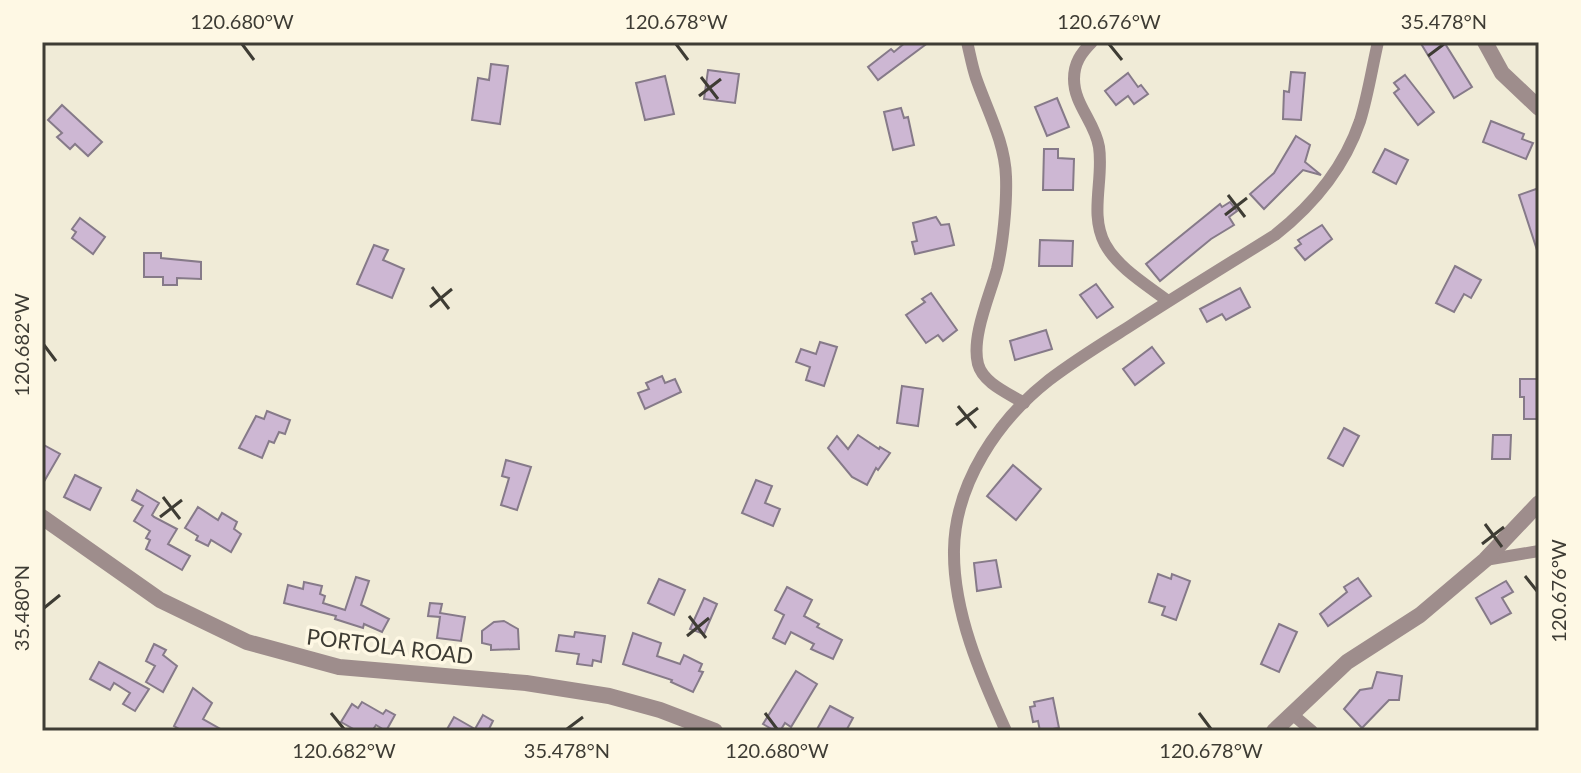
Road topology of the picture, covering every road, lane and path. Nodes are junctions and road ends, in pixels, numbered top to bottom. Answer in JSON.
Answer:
{"nodes":[{"id":1,"x":967,"y":42,"type":"edge"},
{"id":2,"x":1092,"y":42,"type":"edge"},
{"id":3,"x":1378,"y":42,"type":"edge"},
{"id":4,"x":1485,"y":42,"type":"edge"},
{"id":5,"x":1539,"y":108,"type":"edge"},
{"id":6,"x":1168,"y":301,"type":"junction"},
{"id":7,"x":1024,"y":403,"type":"junction"},
{"id":8,"x":1539,"y":503,"type":"edge"},
{"id":9,"x":42,"y":517,"type":"edge"},
{"id":10,"x":1539,"y":551,"type":"edge"},
{"id":11,"x":1485,"y":560,"type":"junction"},
{"id":12,"x":1292,"y":714,"type":"junction"},
{"id":13,"x":690,"y":726,"type":"edge"},
{"id":14,"x":715,"y":731,"type":"edge"},
{"id":15,"x":1006,"y":731,"type":"edge"},
{"id":16,"x":1274,"y":731,"type":"edge"},
{"id":17,"x":1312,"y":731,"type":"edge"}],
"edges":[{"from":1,"to":7,"type":"street"},
{"from":2,"to":6,"type":"street"},
{"from":3,"to":6,"type":"street"},
{"from":4,"to":5,"type":"street"},
{"from":6,"to":7,"type":"street"},
{"from":7,"to":15,"type":"street"},
{"from":8,"to":11,"type":"street"},
{"from":9,"to":13,"type":"street","name":"PORTOLA ROAD"},
{"from":10,"to":11,"type":"street"},
{"from":11,"to":12,"type":"street"},
{"from":12,"to":16,"type":"street"},
{"from":12,"to":17,"type":"street"},
{"from":13,"to":14,"type":"street","name":"PORTOLA ROAD"}]}
